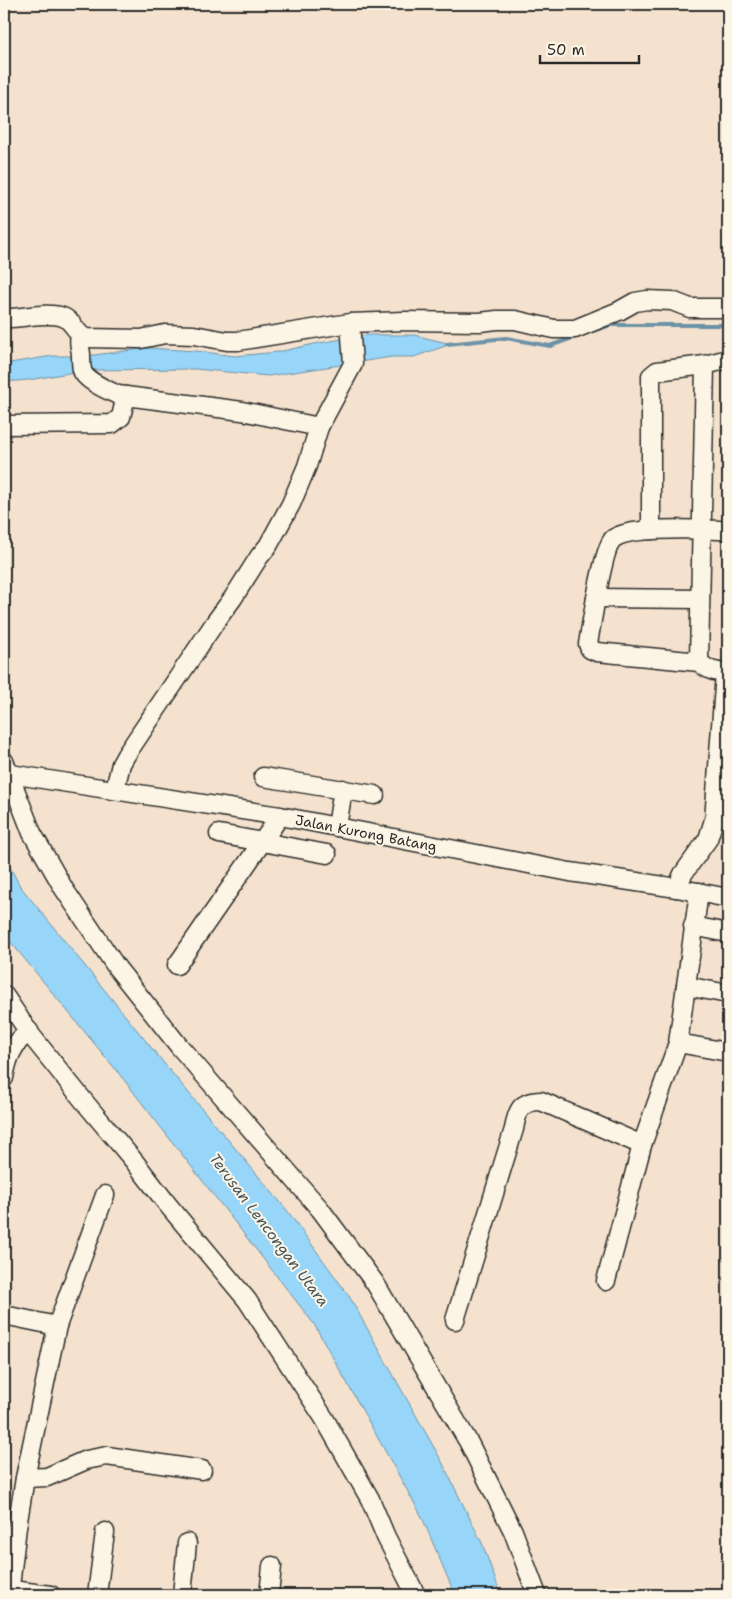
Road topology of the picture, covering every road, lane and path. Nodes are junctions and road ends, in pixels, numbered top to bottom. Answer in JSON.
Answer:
{"nodes":[{"id":1,"x":728,"y":308,"type":"edge"},
{"id":2,"x":4,"y":318,"type":"edge"},
{"id":3,"x":350,"y":328,"type":"junction"},
{"id":4,"x":80,"y":343,"type":"junction"},
{"id":5,"x":728,"y":359,"type":"edge"},
{"id":6,"x":705,"y":365,"type":"junction"},
{"id":7,"x":126,"y":396,"type":"junction"},
{"id":8,"x":4,"y":425,"type":"edge"},
{"id":9,"x":319,"y":427,"type":"junction"},
{"id":10,"x":651,"y":530,"type":"junction"},
{"id":11,"x":702,"y":530,"type":"junction"},
{"id":12,"x":728,"y":530,"type":"edge"},
{"id":13,"x":596,"y":598,"type":"junction"},
{"id":14,"x":700,"y":599,"type":"junction"},
{"id":15,"x":699,"y":662,"type":"junction"},
{"id":16,"x":727,"y":673,"type":"edge"},
{"id":17,"x":5,"y":769,"type":"edge"},
{"id":18,"x":263,"y":777,"type":"dead end"},
{"id":19,"x":115,"y":789,"type":"junction"},
{"id":20,"x":343,"y":789,"type":"junction"},
{"id":21,"x":375,"y":795,"type":"dead end"},
{"id":22,"x":280,"y":816,"type":"junction"},
{"id":23,"x":337,"y":827,"type":"junction"},
{"id":24,"x":219,"y":834,"type":"dead end"},
{"id":25,"x":262,"y":842,"type":"junction"},
{"id":26,"x":327,"y":854,"type":"dead end"},
{"id":27,"x":677,"y":888,"type":"junction"},
{"id":28,"x":699,"y":892,"type":"junction"},
{"id":29,"x":728,"y":898,"type":"edge"},
{"id":30,"x":693,"y":926,"type":"junction"},
{"id":31,"x":728,"y":932,"type":"edge"},
{"id":32,"x":177,"y":965,"type":"dead end"},
{"id":33,"x":686,"y":986,"type":"junction"},
{"id":34,"x":728,"y":994,"type":"edge"},
{"id":35,"x":4,"y":995,"type":"edge"},
{"id":36,"x":29,"y":1031,"type":"junction"},
{"id":37,"x":678,"y":1043,"type":"junction"},
{"id":38,"x":728,"y":1052,"type":"edge"},
{"id":39,"x":4,"y":1078,"type":"edge"},
{"id":40,"x":642,"y":1145,"type":"junction"},
{"id":41,"x":105,"y":1194,"type":"dead end"},
{"id":42,"x":606,"y":1281,"type":"dead end"},
{"id":43,"x":4,"y":1315,"type":"edge"},
{"id":44,"x":455,"y":1320,"type":"dead end"},
{"id":45,"x":58,"y":1326,"type":"junction"},
{"id":46,"x":202,"y":1470,"type":"dead end"},
{"id":47,"x":25,"y":1478,"type":"junction"},
{"id":48,"x":10,"y":1526,"type":"edge"},
{"id":49,"x":106,"y":1532,"type":"dead end"},
{"id":50,"x":187,"y":1543,"type":"dead end"},
{"id":51,"x":272,"y":1566,"type":"dead end"},
{"id":52,"x":8,"y":1591,"type":"edge"},
{"id":53,"x":51,"y":1595,"type":"edge"},
{"id":54,"x":97,"y":1595,"type":"edge"},
{"id":55,"x":182,"y":1595,"type":"edge"},
{"id":56,"x":270,"y":1595,"type":"edge"},
{"id":57,"x":416,"y":1595,"type":"edge"},
{"id":58,"x":536,"y":1595,"type":"edge"}],
"edges":[{"from":1,"to":3,"type":"street"},
{"from":2,"to":4,"type":"street"},
{"from":3,"to":4,"type":"street"},
{"from":3,"to":9,"type":"street"},
{"from":4,"to":7,"type":"street"},
{"from":5,"to":6,"type":"street"},
{"from":6,"to":10,"type":"street"},
{"from":6,"to":11,"type":"street"},
{"from":7,"to":8,"type":"street"},
{"from":7,"to":9,"type":"street"},
{"from":9,"to":19,"type":"street"},
{"from":10,"to":11,"type":"street"},
{"from":10,"to":13,"type":"street"},
{"from":11,"to":12,"type":"street"},
{"from":11,"to":14,"type":"street"},
{"from":13,"to":14,"type":"street"},
{"from":13,"to":15,"type":"street"},
{"from":14,"to":15,"type":"street"},
{"from":15,"to":16,"type":"street"},
{"from":16,"to":27,"type":"street"},
{"from":17,"to":19,"type":"street","name":"Jalan Kurong Batang"},
{"from":17,"to":58,"type":"street"},
{"from":18,"to":20,"type":"street"},
{"from":19,"to":22,"type":"street","name":"Jalan Kurong Batang"},
{"from":20,"to":21,"type":"street"},
{"from":20,"to":23,"type":"street"},
{"from":22,"to":23,"type":"street","name":"Jalan Kurong Batang"},
{"from":22,"to":25,"type":"street"},
{"from":23,"to":27,"type":"street","name":"Jalan Kurong Batang"},
{"from":24,"to":25,"type":"street"},
{"from":25,"to":26,"type":"street"},
{"from":25,"to":32,"type":"street"},
{"from":27,"to":28,"type":"street","name":"Jalan Kurong Batang"},
{"from":28,"to":29,"type":"street","name":"Jalan Kurong Batang"},
{"from":28,"to":30,"type":"street"},
{"from":30,"to":31,"type":"street"},
{"from":30,"to":33,"type":"street"},
{"from":33,"to":34,"type":"street"},
{"from":33,"to":37,"type":"street"},
{"from":35,"to":36,"type":"street"},
{"from":36,"to":39,"type":"street"},
{"from":36,"to":57,"type":"street"},
{"from":37,"to":38,"type":"street"},
{"from":37,"to":40,"type":"street"},
{"from":40,"to":42,"type":"street"},
{"from":40,"to":44,"type":"street"},
{"from":41,"to":45,"type":"street"},
{"from":43,"to":45,"type":"street"},
{"from":45,"to":47,"type":"street"},
{"from":46,"to":47,"type":"street"},
{"from":47,"to":48,"type":"street"},
{"from":48,"to":52,"type":"street"},
{"from":49,"to":54,"type":"street"},
{"from":50,"to":55,"type":"street"},
{"from":51,"to":56,"type":"street"},
{"from":52,"to":53,"type":"street"}]}
